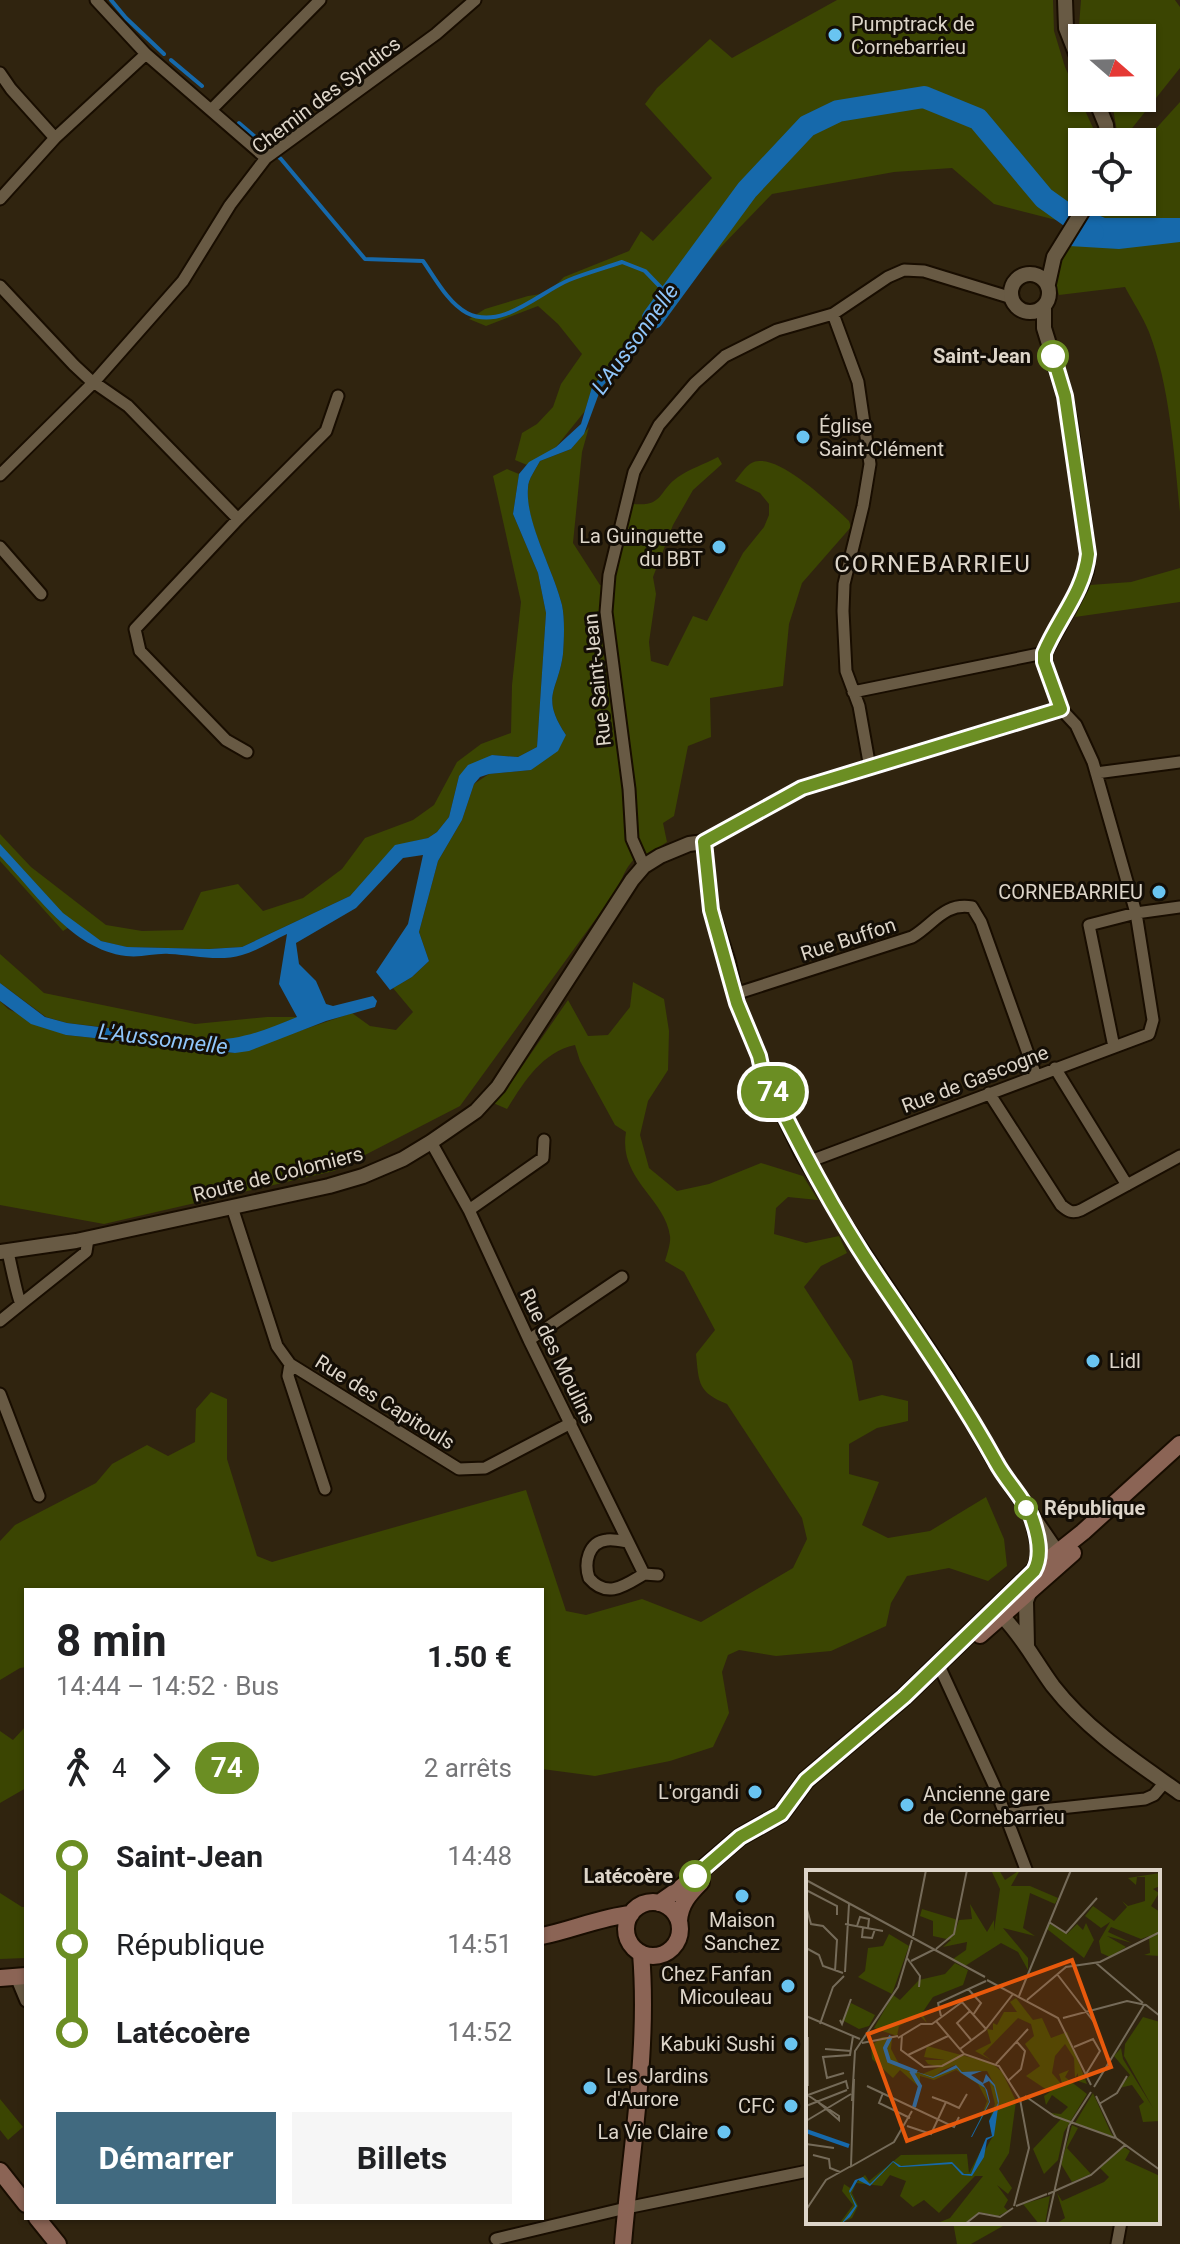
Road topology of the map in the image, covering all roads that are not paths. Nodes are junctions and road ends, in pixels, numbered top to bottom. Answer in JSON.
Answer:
{"nodes":[{"id":1,"x":96,"y":0,"type":"edge"},
{"id":2,"x":320,"y":0,"type":"edge"},
{"id":3,"x":475,"y":0,"type":"edge"},
{"id":4,"x":1067,"y":2,"type":"edge"},
{"id":5,"x":1068,"y":33,"type":"edge"},
{"id":6,"x":146,"y":54,"type":"junction"},
{"id":7,"x":0,"y":73,"type":"edge"},
{"id":8,"x":211,"y":110,"type":"junction"},
{"id":9,"x":55,"y":138,"type":"junction"},
{"id":10,"x":271,"y":154,"type":"junction"},
{"id":11,"x":0,"y":199,"type":"edge"},
{"id":12,"x":1079,"y":216,"type":"edge"},
{"id":13,"x":1054,"y":257,"type":"junction"},
{"id":14,"x":1031,"y":273,"type":"junction"},
{"id":15,"x":1048,"y":284,"type":"junction"},
{"id":16,"x":0,"y":286,"type":"edge"},
{"id":17,"x":1012,"y":298,"type":"junction"},
{"id":18,"x":1044,"y":307,"type":"junction"},
{"id":19,"x":1029,"y":312,"type":"junction"},
{"id":20,"x":833,"y":314,"type":"junction"},
{"id":21,"x":1044,"y":328,"type":"junction"},
{"id":22,"x":94,"y":382,"type":"junction"},
{"id":23,"x":338,"y":396,"type":"dead end"},
{"id":24,"x":0,"y":475,"type":"edge"},
{"id":25,"x":238,"y":519,"type":"junction"},
{"id":26,"x":0,"y":547,"type":"edge"},
{"id":27,"x":41,"y":594,"type":"dead end"},
{"id":28,"x":1044,"y":653,"type":"junction"},
{"id":29,"x":853,"y":692,"type":"junction"},
{"id":30,"x":1061,"y":709,"type":"junction"},
{"id":31,"x":247,"y":752,"type":"dead end"},
{"id":32,"x":1180,"y":762,"type":"edge"},
{"id":33,"x":870,"y":768,"type":"junction"},
{"id":34,"x":1096,"y":773,"type":"junction"},
{"id":35,"x":704,"y":842,"type":"junction"},
{"id":36,"x":644,"y":866,"type":"junction"},
{"id":37,"x":1180,"y":907,"type":"edge"},
{"id":38,"x":1136,"y":913,"type":"junction"},
{"id":39,"x":735,"y":994,"type":"junction"},
{"id":40,"x":1114,"y":1047,"type":"junction"},
{"id":41,"x":1055,"y":1068,"type":"junction"},
{"id":42,"x":1036,"y":1076,"type":"junction"},
{"id":43,"x":989,"y":1093,"type":"junction"},
{"id":44,"x":544,"y":1140,"type":"dead end"},
{"id":45,"x":431,"y":1142,"type":"junction"},
{"id":46,"x":1180,"y":1156,"type":"edge"},
{"id":47,"x":808,"y":1162,"type":"junction"},
{"id":48,"x":1127,"y":1185,"type":"junction"},
{"id":49,"x":232,"y":1207,"type":"junction"},
{"id":50,"x":469,"y":1210,"type":"junction"},
{"id":51,"x":88,"y":1239,"type":"junction"},
{"id":52,"x":4,"y":1252,"type":"edge"},
{"id":53,"x":622,"y":1277,"type":"dead end"},
{"id":54,"x":21,"y":1304,"type":"junction"},
{"id":55,"x":0,"y":1321,"type":"edge"},
{"id":56,"x":529,"y":1340,"type":"junction"},
{"id":57,"x":290,"y":1364,"type":"junction"},
{"id":58,"x":0,"y":1394,"type":"edge"},
{"id":59,"x":571,"y":1423,"type":"junction"},
{"id":60,"x":1180,"y":1444,"type":"edge"},
{"id":61,"x":1180,"y":1455,"type":"edge"},
{"id":62,"x":325,"y":1489,"type":"dead end"},
{"id":63,"x":39,"y":1496,"type":"dead end"},
{"id":64,"x":632,"y":1516,"type":"dead end"},
{"id":65,"x":1031,"y":1516,"type":"junction"},
{"id":66,"x":621,"y":1523,"type":"junction"},
{"id":67,"x":628,"y":1542,"type":"junction"},
{"id":68,"x":1057,"y":1552,"type":"junction"},
{"id":69,"x":1034,"y":1571,"type":"junction"},
{"id":70,"x":644,"y":1574,"type":"junction"},
{"id":71,"x":658,"y":1575,"type":"dead end"},
{"id":72,"x":1024,"y":1589,"type":"junction"},
{"id":73,"x":1002,"y":1616,"type":"junction"},
{"id":74,"x":1027,"y":1646,"type":"junction"},
{"id":75,"x":941,"y":1670,"type":"junction"},
{"id":76,"x":904,"y":1697,"type":"junction"},
{"id":77,"x":819,"y":1771,"type":"junction"},
{"id":78,"x":1165,"y":1782,"type":"junction"},
{"id":79,"x":1180,"y":1793,"type":"edge"},
{"id":80,"x":1005,"y":1814,"type":"junction"},
{"id":81,"x":1026,"y":1870,"type":"edge"},
{"id":82,"x":659,"y":1903,"type":"junction"},
{"id":83,"x":631,"y":1914,"type":"junction"},
{"id":84,"x":679,"y":1921,"type":"junction"},
{"id":85,"x":601,"y":1922,"type":"junction"},
{"id":86,"x":544,"y":1936,"type":"edge"},
{"id":87,"x":627,"y":1936,"type":"junction"},
{"id":88,"x":641,"y":1953,"type":"junction"},
{"id":89,"x":660,"y":1955,"type":"junction"},
{"id":90,"x":14,"y":1977,"type":"edge"},
{"id":91,"x":24,"y":1997,"type":"edge"},
{"id":92,"x":640,"y":2059,"type":"junction"},
{"id":93,"x":0,"y":2171,"type":"edge"},
{"id":94,"x":806,"y":2171,"type":"edge"},
{"id":95,"x":24,"y":2201,"type":"edge"},
{"id":96,"x":626,"y":2208,"type":"junction"},
{"id":97,"x":39,"y":2220,"type":"edge"},
{"id":98,"x":1121,"y":2224,"type":"edge"},
{"id":99,"x":496,"y":2239,"type":"dead end"},
{"id":100,"x":58,"y":2244,"type":"edge"},
{"id":101,"x":623,"y":2244,"type":"edge"},
{"id":102,"x":1117,"y":2244,"type":"edge"}],
"edges":[{"from":1,"to":6,"type":"street"},
{"from":2,"to":8,"type":"street"},
{"from":3,"to":10,"type":"street","name":"Chemin des Syndics"},
{"from":4,"to":5,"type":"street"},
{"from":6,"to":8,"type":"street"},
{"from":6,"to":9,"type":"street"},
{"from":7,"to":9,"type":"street"},
{"from":8,"to":10,"type":"street"},
{"from":9,"to":11,"type":"street"},
{"from":10,"to":22,"type":"street","name":"Chemin des Syndics"},
{"from":12,"to":13,"type":"street"},
{"from":13,"to":14,"type":"street"},
{"from":13,"to":15,"type":"street"},
{"from":14,"to":15,"type":"street"},
{"from":14,"to":17,"type":"street"},
{"from":15,"to":18,"type":"street"},
{"from":16,"to":22,"type":"street"},
{"from":17,"to":19,"type":"street"},
{"from":17,"to":20,"type":"street","name":"Rue Saint-Jean"},
{"from":18,"to":19,"type":"street"},
{"from":18,"to":21,"type":"street"},
{"from":19,"to":21,"type":"street"},
{"from":20,"to":29,"type":"street"},
{"from":20,"to":36,"type":"street","name":"Rue Saint-Jean"},
{"from":21,"to":28,"type":"street"},
{"from":22,"to":24,"type":"street","name":"Chemin des Syndics"},
{"from":22,"to":25,"type":"street"},
{"from":23,"to":25,"type":"street"},
{"from":25,"to":31,"type":"street"},
{"from":26,"to":27,"type":"street"},
{"from":28,"to":29,"type":"street"},
{"from":28,"to":30,"type":"street"},
{"from":29,"to":33,"type":"street"},
{"from":30,"to":33,"type":"street","name":"Route de Colomiers"},
{"from":30,"to":34,"type":"street"},
{"from":32,"to":34,"type":"street"},
{"from":33,"to":35,"type":"street","name":"Route de Colomiers"},
{"from":34,"to":38,"type":"street"},
{"from":35,"to":36,"type":"street","name":"Route de Colomiers"},
{"from":35,"to":39,"type":"street"},
{"from":36,"to":45,"type":"street","name":"Route de Colomiers"},
{"from":37,"to":38,"type":"street"},
{"from":38,"to":40,"type":"street","name":"Rue de Gascogne"},
{"from":38,"to":40,"type":"street"},
{"from":39,"to":42,"type":"street","name":"Rue Buffon"},
{"from":39,"to":47,"type":"street"},
{"from":40,"to":41,"type":"street","name":"Rue de Gascogne"},
{"from":41,"to":42,"type":"street","name":"Rue de Gascogne"},
{"from":41,"to":48,"type":"street"},
{"from":42,"to":43,"type":"street","name":"Rue de Gascogne"},
{"from":43,"to":47,"type":"street","name":"Rue de Gascogne"},
{"from":43,"to":48,"type":"street"},
{"from":44,"to":50,"type":"street"},
{"from":45,"to":49,"type":"street","name":"Route de Colomiers"},
{"from":45,"to":50,"type":"street","name":"Rue des Moulins"},
{"from":46,"to":48,"type":"street"},
{"from":47,"to":65,"type":"street"},
{"from":49,"to":51,"type":"street","name":"Route de Colomiers"},
{"from":49,"to":57,"type":"street","name":"Rue des Capitouls"},
{"from":50,"to":56,"type":"street","name":"Rue des Moulins"},
{"from":51,"to":52,"type":"street","name":"Route de Colomiers"},
{"from":51,"to":54,"type":"street"},
{"from":52,"to":54,"type":"street"},
{"from":53,"to":56,"type":"street"},
{"from":54,"to":55,"type":"street"},
{"from":56,"to":59,"type":"street","name":"Rue des Moulins"},
{"from":57,"to":59,"type":"street","name":"Rue des Capitouls"},
{"from":57,"to":62,"type":"street"},
{"from":58,"to":63,"type":"street"},
{"from":59,"to":66,"type":"street","name":"Rue des Moulins"},
{"from":60,"to":68,"type":"main road"},
{"from":61,"to":72,"type":"main road"},
{"from":64,"to":66,"type":"street"},
{"from":65,"to":68,"type":"street"},
{"from":65,"to":69,"type":"street"},
{"from":66,"to":67,"type":"street","name":"Rue des Moulins"},
{"from":67,"to":70,"type":"street","name":"Rue des Moulins"},
{"from":67,"to":70,"type":"street"},
{"from":68,"to":69,"type":"main road"},
{"from":68,"to":72,"type":"street"},
{"from":69,"to":72,"type":"main road"},
{"from":70,"to":71,"type":"street"},
{"from":72,"to":73,"type":"main road"},
{"from":72,"to":74,"type":"street"},
{"from":72,"to":76,"type":"main road"},
{"from":73,"to":74,"type":"street"},
{"from":73,"to":75,"type":"main road"},
{"from":74,"to":78,"type":"street"},
{"from":75,"to":76,"type":"main road"},
{"from":75,"to":80,"type":"street"},
{"from":76,"to":77,"type":"main road"},
{"from":77,"to":82,"type":"main road"},
{"from":77,"to":84,"type":"main road"},
{"from":78,"to":79,"type":"street"},
{"from":78,"to":80,"type":"street"},
{"from":80,"to":81,"type":"street"},
{"from":82,"to":83,"type":"main road"},
{"from":82,"to":84,"type":"main road"},
{"from":83,"to":85,"type":"main road"},
{"from":83,"to":87,"type":"main road"},
{"from":84,"to":89,"type":"main road"},
{"from":85,"to":86,"type":"main road"},
{"from":85,"to":87,"type":"main road"},
{"from":87,"to":88,"type":"main road"},
{"from":88,"to":89,"type":"main road"},
{"from":88,"to":92,"type":"main road"},
{"from":89,"to":92,"type":"main road"},
{"from":90,"to":91,"type":"street"},
{"from":92,"to":96,"type":"main road"},
{"from":93,"to":95,"type":"main road"},
{"from":94,"to":96,"type":"street"},
{"from":96,"to":99,"type":"street"},
{"from":96,"to":101,"type":"main road"},
{"from":97,"to":100,"type":"main road"},
{"from":98,"to":102,"type":"street"}]}
